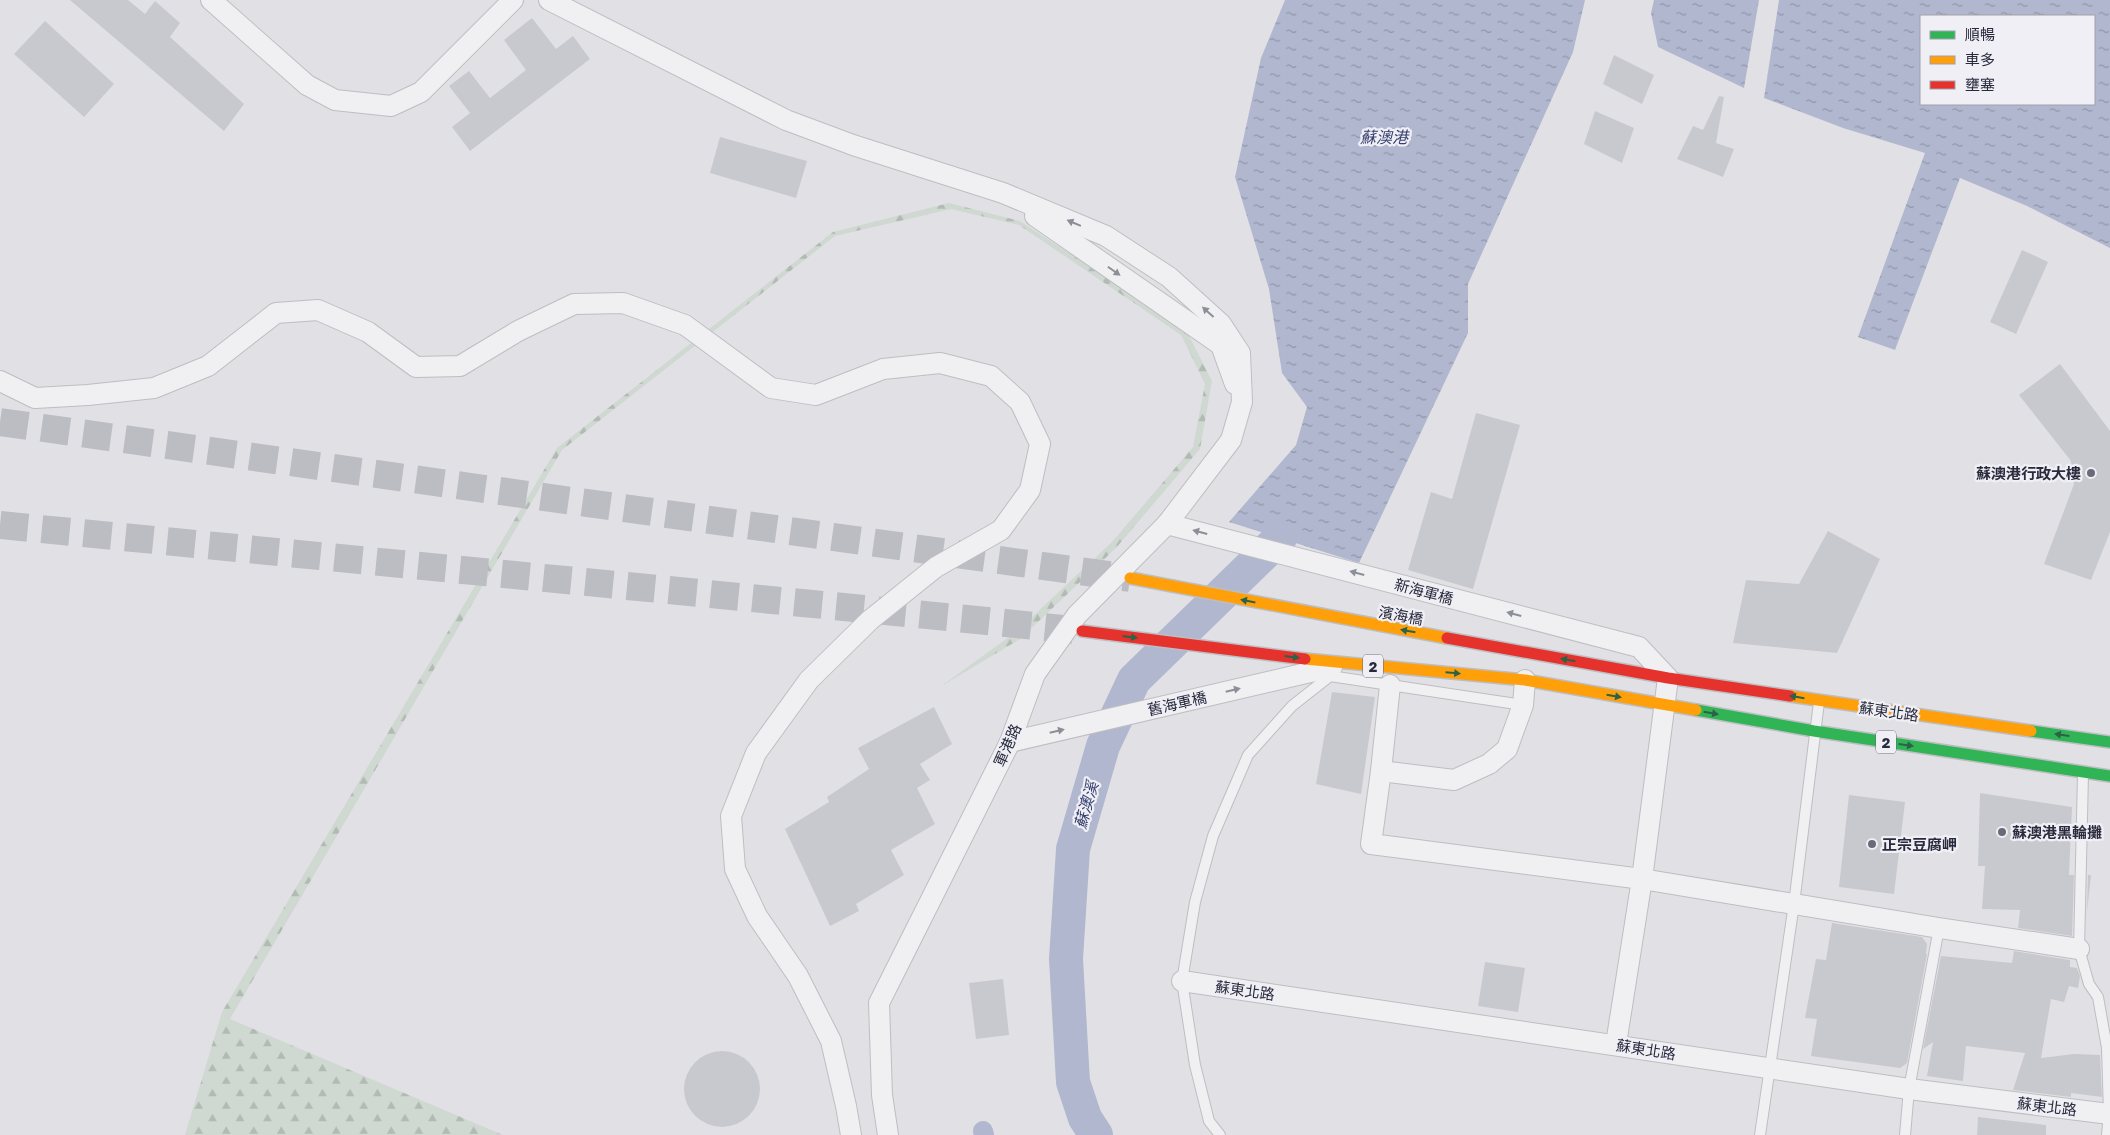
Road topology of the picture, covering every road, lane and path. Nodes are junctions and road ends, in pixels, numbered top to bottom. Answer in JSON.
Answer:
{"nodes":[{"id":1,"x":211,"y":0,"type":"edge"},
{"id":2,"x":513,"y":0,"type":"edge"},
{"id":3,"x":550,"y":0,"type":"edge"},
{"id":4,"x":0,"y":381,"type":"edge"},
{"id":5,"x":1167,"y":524,"type":"junction"},
{"id":6,"x":1130,"y":578,"type":"tunnel mouth"},
{"id":7,"x":1082,"y":632,"type":"tunnel mouth"},
{"id":8,"x":1345,"y":664,"type":"junction"},
{"id":9,"x":1668,"y":678,"type":"junction"},
{"id":10,"x":1525,"y":680,"type":"junction"},
{"id":11,"x":1390,"y":685,"type":"junction"},
{"id":12,"x":1819,"y":701,"type":"junction"},
{"id":13,"x":1663,"y":705,"type":"junction"},
{"id":14,"x":1523,"y":706,"type":"junction"},
{"id":15,"x":1814,"y":731,"type":"junction"},
{"id":16,"x":1010,"y":742,"type":"junction"},
{"id":17,"x":2110,"y":742,"type":"edge"},
{"id":18,"x":2083,"y":770,"type":"junction"},
{"id":19,"x":1381,"y":771,"type":"junction"},
{"id":20,"x":2110,"y":776,"type":"edge"},
{"id":21,"x":1642,"y":879,"type":"junction"},
{"id":22,"x":1794,"y":904,"type":"junction"},
{"id":23,"x":1939,"y":928,"type":"junction"},
{"id":24,"x":2079,"y":949,"type":"junction"},
{"id":25,"x":1182,"y":981,"type":"junction"},
{"id":26,"x":1616,"y":1044,"type":"junction"},
{"id":27,"x":1769,"y":1068,"type":"junction"},
{"id":28,"x":1909,"y":1089,"type":"junction"},
{"id":29,"x":2110,"y":1114,"type":"edge"},
{"id":30,"x":851,"y":1135,"type":"edge"},
{"id":31,"x":888,"y":1135,"type":"edge"},
{"id":32,"x":1220,"y":1135,"type":"edge"},
{"id":33,"x":1760,"y":1135,"type":"edge"},
{"id":34,"x":1904,"y":1135,"type":"edge"},
{"id":35,"x":2107,"y":1135,"type":"edge"}],
"edges":[{"from":1,"to":2,"type":"street"},
{"from":3,"to":5,"type":"street","name":"軍港路"},
{"from":4,"to":30,"type":"street"},
{"from":9,"to":5,"type":"street","name":"新海軍橋","one_way":true},
{"from":5,"to":16,"type":"street","name":"軍港路"},
{"from":9,"to":6,"type":"main road","name":"濱海橋","number":"2","one_way":true},
{"from":7,"to":8,"type":"main road","number":"2","one_way":true},
{"from":8,"to":10,"type":"main road","number":"2","one_way":true},
{"from":16,"to":8,"type":"street","name":"舊海軍橋","one_way":true},
{"from":12,"to":9,"type":"main road","name":"蘇東北路","number":"2","one_way":true},
{"from":9,"to":13,"type":"street"},
{"from":10,"to":13,"type":"main road","number":"2","one_way":true},
{"from":10,"to":14,"type":"street"},
{"from":11,"to":14,"type":"lane"},
{"from":11,"to":19,"type":"street"},
{"from":11,"to":25,"type":"lane"},
{"from":12,"to":15,"type":"lane"},
{"from":17,"to":12,"type":"main road","name":"蘇東北路","number":"2","one_way":true},
{"from":13,"to":15,"type":"main road","name":"蘇東北路","number":"2","one_way":true},
{"from":13,"to":21,"type":"street"},
{"from":14,"to":19,"type":"street"},
{"from":15,"to":18,"type":"main road","name":"蘇東北路","number":"2","one_way":true},
{"from":15,"to":22,"type":"lane"},
{"from":16,"to":31,"type":"street","name":"軍港路"},
{"from":18,"to":20,"type":"main road","name":"蘇東北路","number":"2"},
{"from":18,"to":24,"type":"lane"},
{"from":19,"to":21,"type":"street"},
{"from":21,"to":22,"type":"street"},
{"from":21,"to":26,"type":"street"},
{"from":22,"to":23,"type":"street"},
{"from":22,"to":27,"type":"lane"},
{"from":23,"to":24,"type":"street"},
{"from":23,"to":28,"type":"lane"},
{"from":24,"to":29,"type":"lane"},
{"from":25,"to":26,"type":"street","name":"蘇東北路"},
{"from":25,"to":32,"type":"lane"},
{"from":26,"to":27,"type":"street","name":"蘇東北路"},
{"from":27,"to":28,"type":"street","name":"蘇東北路"},
{"from":27,"to":33,"type":"lane"},
{"from":28,"to":29,"type":"street","name":"蘇東北路"},
{"from":28,"to":34,"type":"lane"},
{"from":29,"to":35,"type":"lane"}]}
